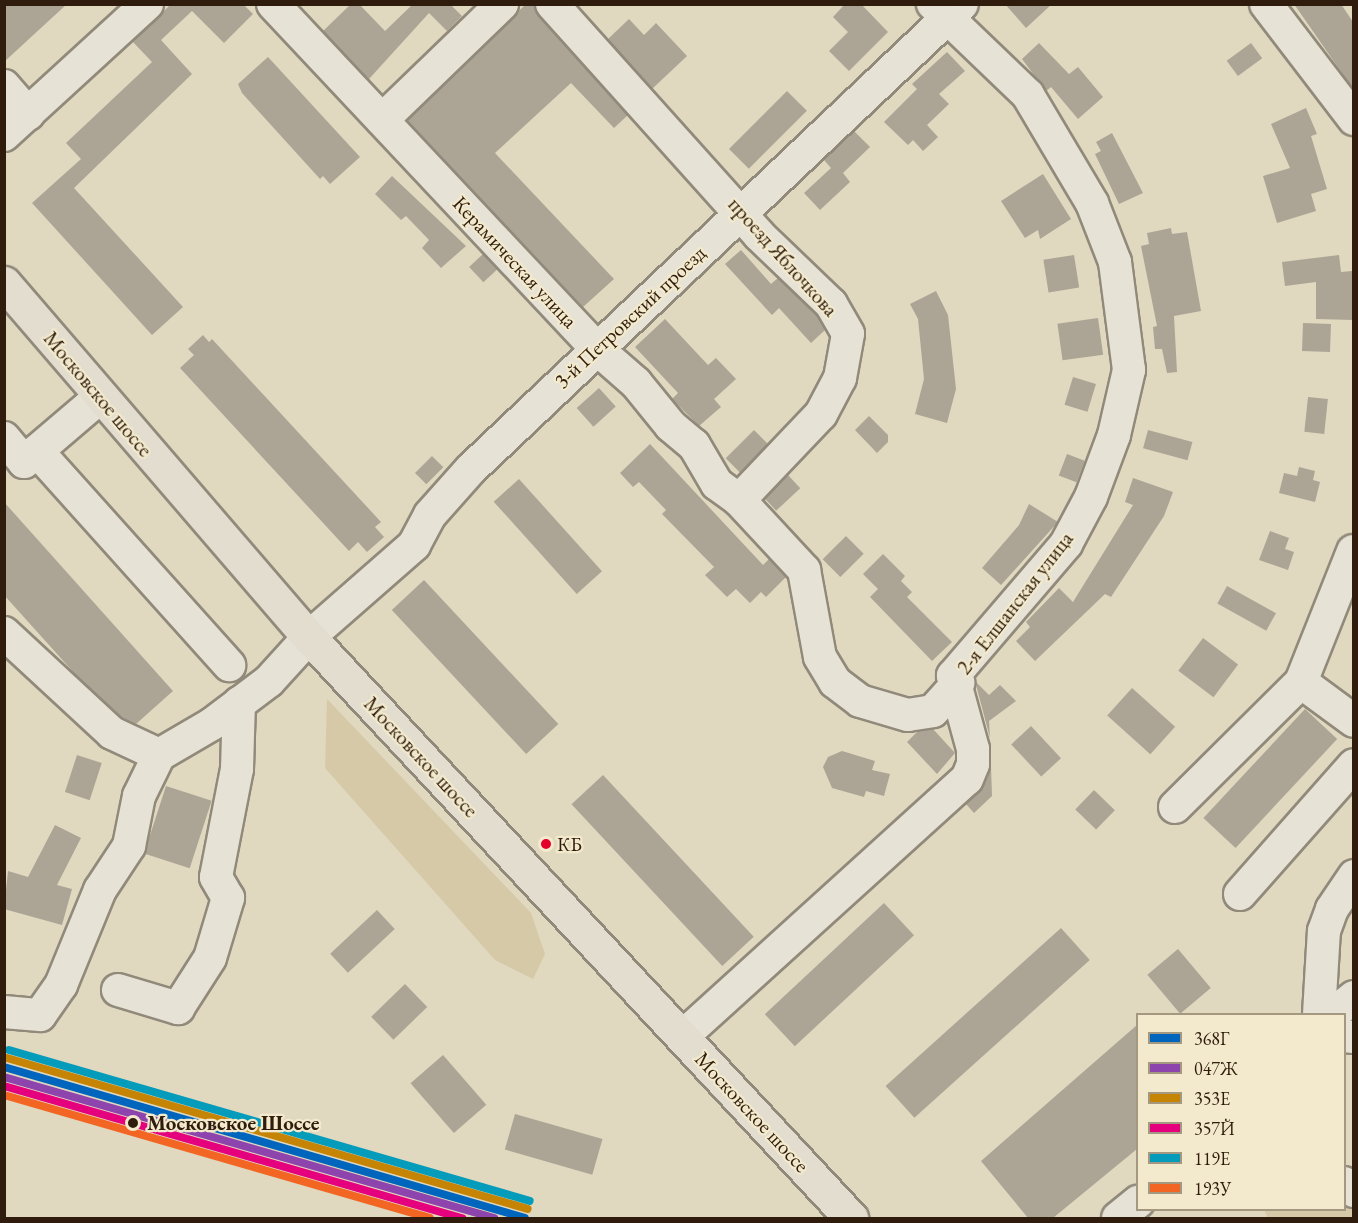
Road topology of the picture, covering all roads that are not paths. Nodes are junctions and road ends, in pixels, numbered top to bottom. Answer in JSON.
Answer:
{"nodes":[{"id":1,"x":147,"y":4,"type":"edge"},
{"id":2,"x":273,"y":4,"type":"edge"},
{"id":3,"x":502,"y":4,"type":"edge"},
{"id":4,"x":552,"y":4,"type":"edge"},
{"id":5,"x":1266,"y":4,"type":"edge"},
{"id":6,"x":948,"y":9,"type":"edge"},
{"id":7,"x":4,"y":86,"type":"edge"},
{"id":8,"x":28,"y":114,"type":"junction"},
{"id":9,"x":1353,"y":119,"type":"edge"},
{"id":10,"x":382,"y":120,"type":"junction"},
{"id":11,"x":4,"y":135,"type":"edge"},
{"id":12,"x":742,"y":212,"type":"junction"},
{"id":13,"x":4,"y":283,"type":"edge"},
{"id":14,"x":596,"y":348,"type":"junction"},
{"id":15,"x":100,"y":397,"type":"junction"},
{"id":16,"x":4,"y":438,"type":"edge"},
{"id":17,"x":37,"y":451,"type":"junction"},
{"id":18,"x":739,"y":500,"type":"junction"},
{"id":19,"x":1353,"y":551,"type":"edge"},
{"id":20,"x":4,"y":633,"type":"edge"},
{"id":21,"x":309,"y":637,"type":"junction"},
{"id":22,"x":229,"y":666,"type":"dead end"},
{"id":23,"x":1301,"y":682,"type":"junction"},
{"id":24,"x":958,"y":683,"type":"junction"},
{"id":25,"x":240,"y":703,"type":"junction"},
{"id":26,"x":1353,"y":721,"type":"edge"},
{"id":27,"x":159,"y":755,"type":"junction"},
{"id":28,"x":1353,"y":765,"type":"edge"},
{"id":29,"x":1175,"y":807,"type":"dead end"},
{"id":30,"x":1353,"y":876,"type":"edge"},
{"id":31,"x":1240,"y":894,"type":"dead end"},
{"id":32,"x":118,"y":990,"type":"dead end"},
{"id":33,"x":1353,"y":997,"type":"edge"},
{"id":34,"x":4,"y":1012,"type":"edge"},
{"id":35,"x":1319,"y":1013,"type":"edge"},
{"id":36,"x":1334,"y":1013,"type":"edge"},
{"id":37,"x":682,"y":1037,"type":"junction"},
{"id":38,"x":1136,"y":1203,"type":"edge"},
{"id":39,"x":851,"y":1218,"type":"edge"},
{"id":40,"x":1118,"y":1218,"type":"edge"}],
"edges":[{"from":1,"to":8,"type":"street"},
{"from":2,"to":10,"type":"street","name":"Керамическая улица"},
{"from":3,"to":10,"type":"street"},
{"from":4,"to":12,"type":"street","name":"проезд Яблочкова"},
{"from":5,"to":9,"type":"street"},
{"from":6,"to":12,"type":"street","name":"3-й Петровский проезд"},
{"from":6,"to":24,"type":"street","name":"2-я Елшанская улица"},
{"from":7,"to":8,"type":"street"},
{"from":8,"to":11,"type":"street"},
{"from":10,"to":14,"type":"street","name":"Керамическая улица"},
{"from":12,"to":14,"type":"street","name":"3-й Петровский проезд"},
{"from":12,"to":18,"type":"street","name":"проезд Яблочкова"},
{"from":13,"to":15,"type":"main road","name":"Московское шоссе"},
{"from":14,"to":18,"type":"street","name":"Керамическая улица"},
{"from":14,"to":21,"type":"street","name":"3-й Петровский проезд"},
{"from":15,"to":17,"type":"street"},
{"from":15,"to":21,"type":"main road","name":"Московское шоссе"},
{"from":16,"to":17,"type":"street"},
{"from":17,"to":22,"type":"street"},
{"from":18,"to":24,"type":"street","name":"Керамическая улица"},
{"from":19,"to":23,"type":"street"},
{"from":20,"to":27,"type":"street"},
{"from":21,"to":25,"type":"street","name":"3-й Петровский проезд"},
{"from":21,"to":37,"type":"main road","name":"Московское шоссе"},
{"from":23,"to":26,"type":"street"},
{"from":23,"to":29,"type":"street"},
{"from":24,"to":37,"type":"street","name":"2-я Елшанская улица"},
{"from":25,"to":27,"type":"street","name":"3-й Петровский проезд"},
{"from":25,"to":32,"type":"street"},
{"from":27,"to":34,"type":"street"},
{"from":28,"to":31,"type":"street"},
{"from":30,"to":35,"type":"street"},
{"from":33,"to":36,"type":"street"},
{"from":37,"to":39,"type":"main road","name":"Московское шоссе"},
{"from":38,"to":40,"type":"street"}]}
